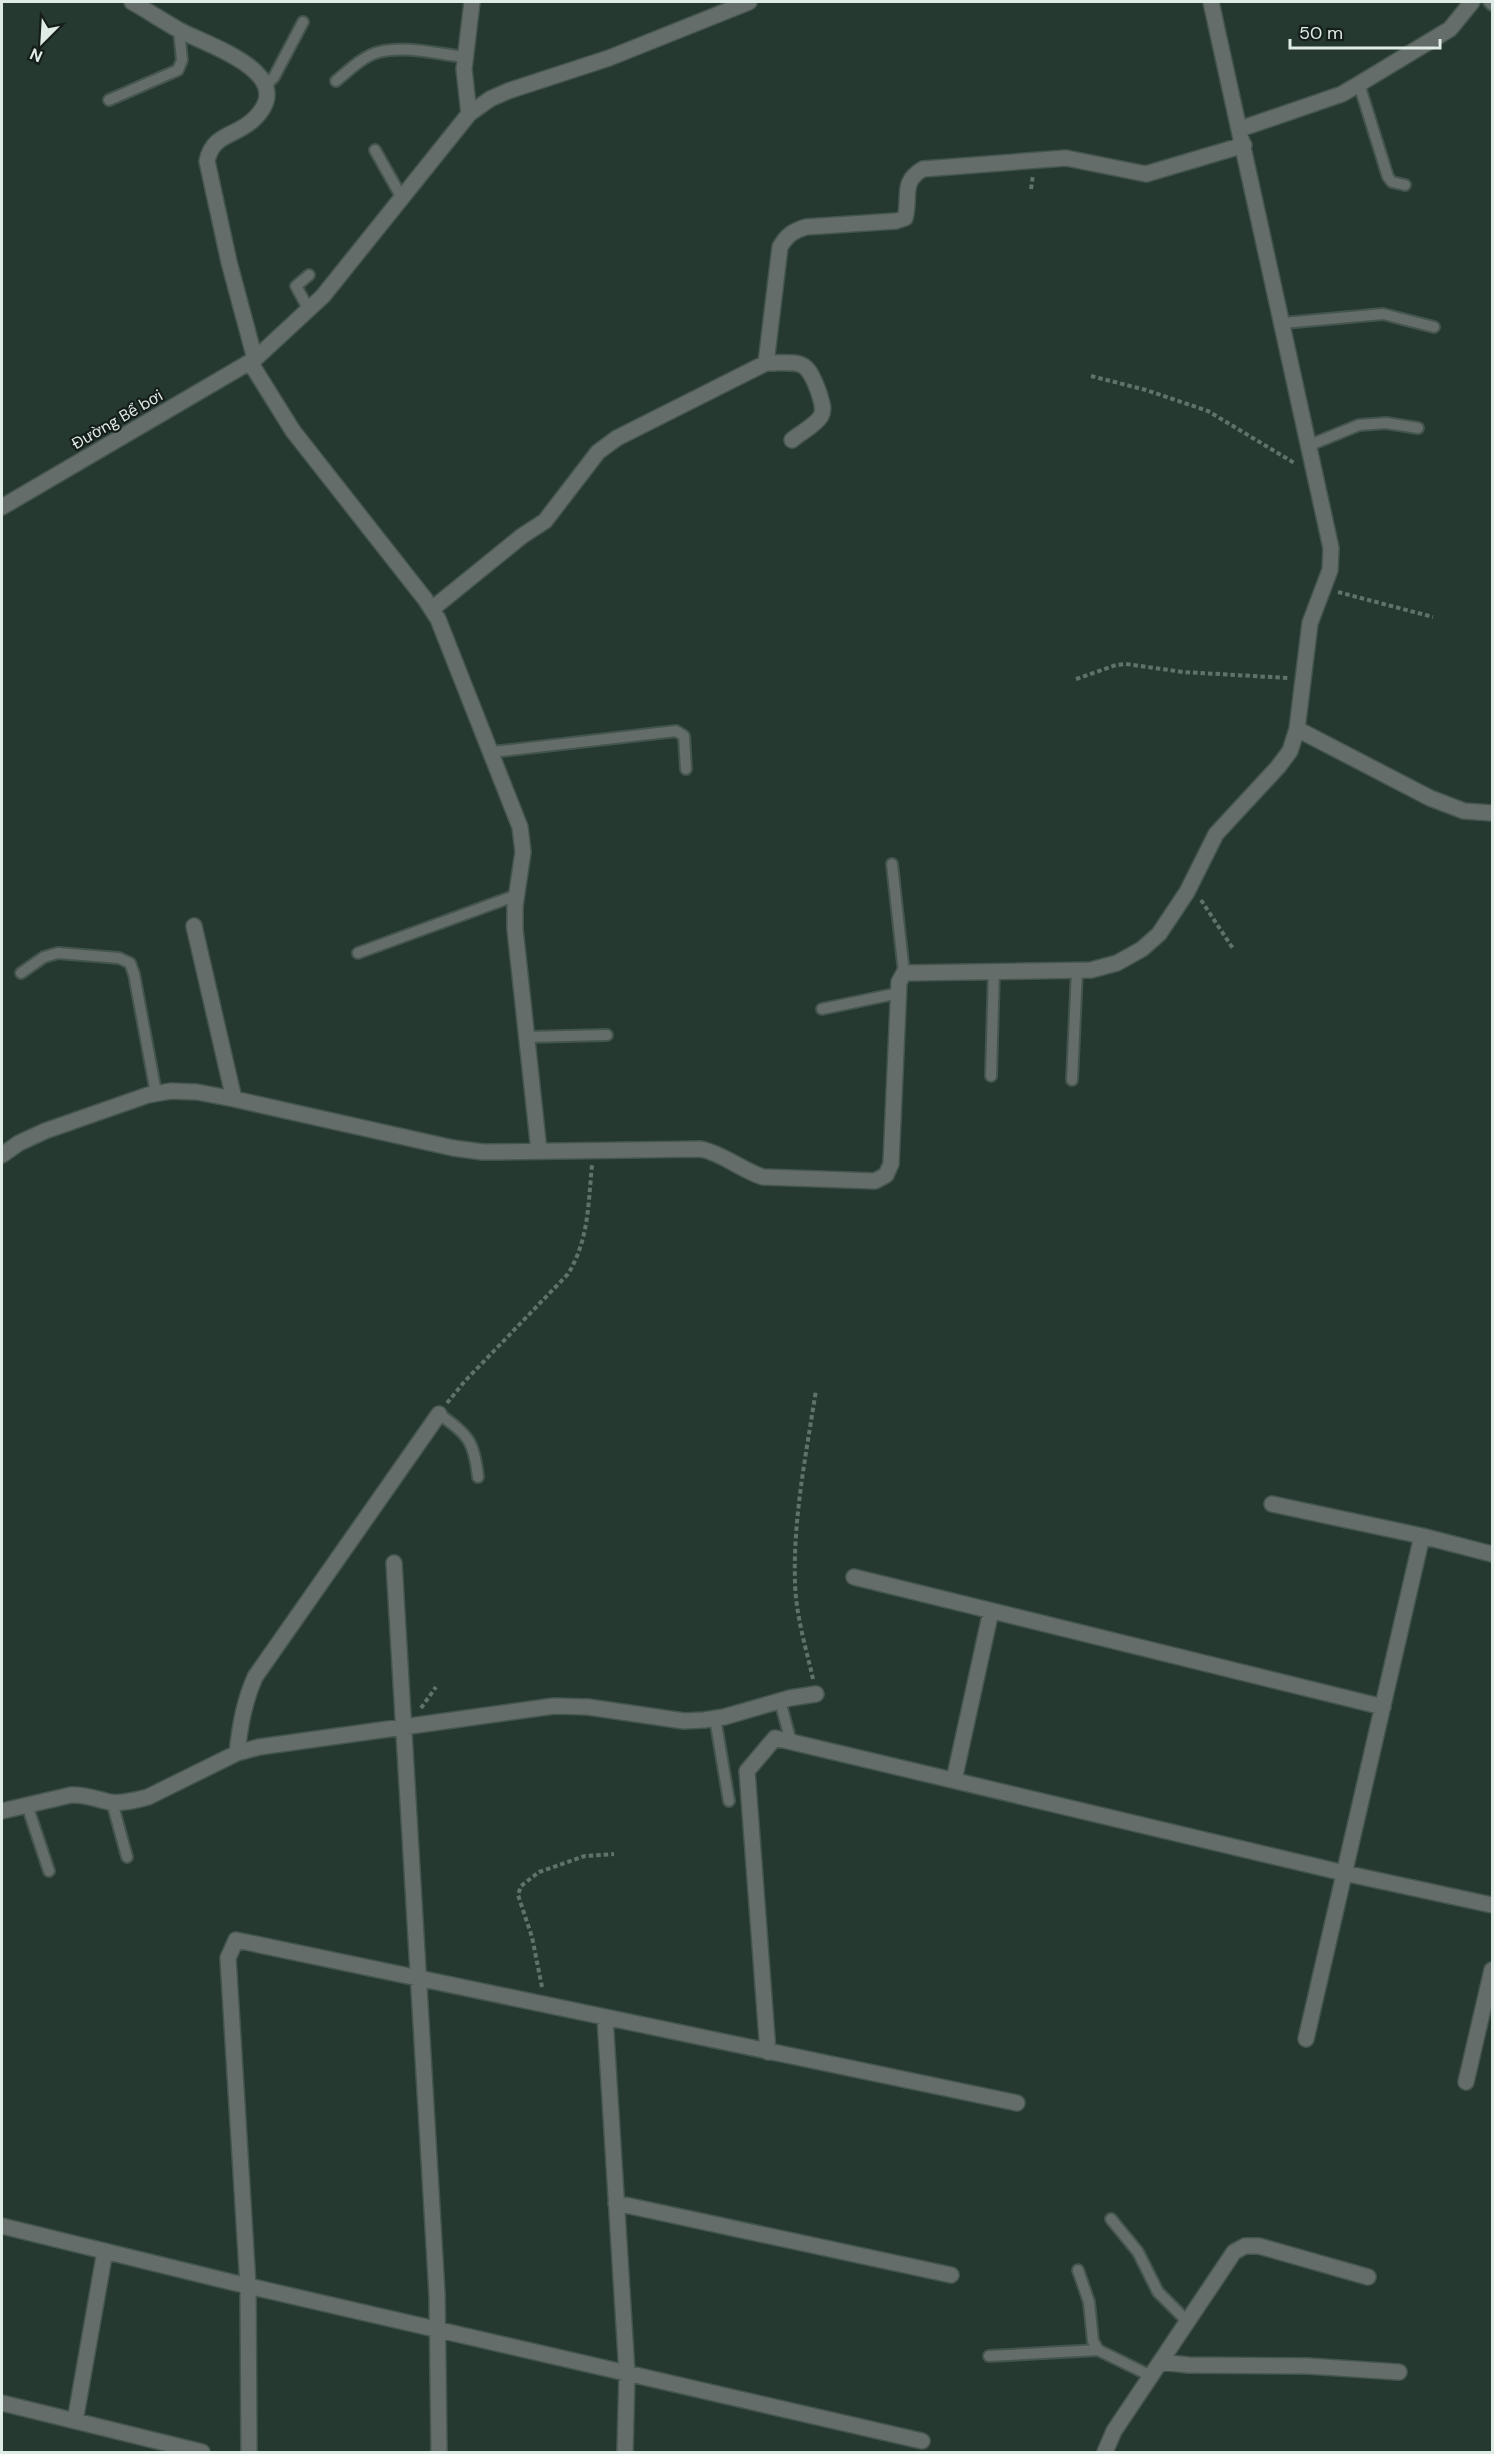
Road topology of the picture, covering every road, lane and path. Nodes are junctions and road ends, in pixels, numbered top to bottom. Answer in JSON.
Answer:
{"nodes":[{"id":1,"x":132,"y":2,"type":"edge"},
{"id":2,"x":472,"y":2,"type":"edge"},
{"id":3,"x":749,"y":2,"type":"edge"},
{"id":4,"x":1211,"y":2,"type":"edge"},
{"id":5,"x":1472,"y":2,"type":"edge"},
{"id":6,"x":1490,"y":2,"type":"edge"},
{"id":7,"x":1492,"y":5,"type":"edge"},
{"id":8,"x":303,"y":22,"type":"dead end"},
{"id":9,"x":180,"y":30,"type":"junction"},
{"id":10,"x":465,"y":57,"type":"junction"},
{"id":11,"x":336,"y":81,"type":"dead end"},
{"id":12,"x":1359,"y":84,"type":"junction"},
{"id":13,"x":265,"y":86,"type":"junction"},
{"id":14,"x":109,"y":100,"type":"dead end"},
{"id":15,"x":469,"y":114,"type":"junction"},
{"id":16,"x":1240,"y":129,"type":"junction"},
{"id":17,"x":1244,"y":145,"type":"junction"},
{"id":18,"x":375,"y":150,"type":"dead end"},
{"id":19,"x":1405,"y":185,"type":"dead end"},
{"id":20,"x":402,"y":198,"type":"junction"},
{"id":21,"x":309,"y":275,"type":"dead end"},
{"id":22,"x":309,"y":310,"type":"junction"},
{"id":23,"x":1283,"y":323,"type":"junction"},
{"id":24,"x":1434,"y":327,"type":"dead end"},
{"id":25,"x":252,"y":360,"type":"junction"},
{"id":26,"x":766,"y":363,"type":"junction"},
{"id":27,"x":1091,"y":376,"type":"dead end"},
{"id":28,"x":1418,"y":428,"type":"dead end"},
{"id":29,"x":792,"y":440,"type":"dead end"},
{"id":30,"x":1310,"y":445,"type":"junction"},
{"id":31,"x":1317,"y":476,"type":"junction"},
{"id":32,"x":2,"y":507,"type":"edge"},
{"id":33,"x":1322,"y":588,"type":"junction"},
{"id":34,"x":432,"y":609,"type":"junction"},
{"id":35,"x":1432,"y":617,"type":"dead end"},
{"id":36,"x":1076,"y":679,"type":"dead end"},
{"id":37,"x":1303,"y":679,"type":"junction"},
{"id":38,"x":1297,"y":729,"type":"junction"},
{"id":39,"x":492,"y":752,"type":"junction"},
{"id":40,"x":686,"y":770,"type":"dead end"},
{"id":41,"x":1492,"y":813,"type":"edge"},
{"id":42,"x":892,"y":864,"type":"dead end"},
{"id":43,"x":1191,"y":885,"type":"junction"},
{"id":44,"x":517,"y":895,"type":"junction"},
{"id":45,"x":194,"y":926,"type":"dead end"},
{"id":46,"x":1234,"y":950,"type":"dead end"},
{"id":47,"x":358,"y":953,"type":"dead end"},
{"id":48,"x":994,"y":970,"type":"junction"},
{"id":49,"x":1077,"y":970,"type":"junction"},
{"id":50,"x":21,"y":973,"type":"dead end"},
{"id":51,"x":904,"y":973,"type":"junction"},
{"id":52,"x":899,"y":993,"type":"junction"},
{"id":53,"x":822,"y":1009,"type":"dead end"},
{"id":54,"x":607,"y":1035,"type":"dead end"},
{"id":55,"x":527,"y":1037,"type":"junction"},
{"id":56,"x":991,"y":1076,"type":"dead end"},
{"id":57,"x":1072,"y":1080,"type":"dead end"},
{"id":58,"x":156,"y":1094,"type":"junction"},
{"id":59,"x":234,"y":1099,"type":"junction"},
{"id":60,"x":593,"y":1150,"type":"junction"},
{"id":61,"x":539,"y":1151,"type":"junction"},
{"id":62,"x":2,"y":1155,"type":"edge"},
{"id":63,"x":816,"y":1390,"type":"dead end"},
{"id":64,"x":439,"y":1414,"type":"junction"},
{"id":65,"x":478,"y":1477,"type":"dead end"},
{"id":66,"x":1272,"y":1504,"type":"dead end"},
{"id":67,"x":1422,"y":1536,"type":"junction"},
{"id":68,"x":1492,"y":1554,"type":"edge"},
{"id":69,"x":394,"y":1563,"type":"dead end"},
{"id":70,"x":854,"y":1577,"type":"dead end"},
{"id":71,"x":991,"y":1611,"type":"junction"},
{"id":72,"x":816,"y":1694,"type":"joint"},
{"id":73,"x":780,"y":1701,"type":"junction"},
{"id":74,"x":1383,"y":1707,"type":"junction"},
{"id":75,"x":715,"y":1718,"type":"junction"},
{"id":76,"x":403,"y":1726,"type":"junction"},
{"id":77,"x":791,"y":1742,"type":"junction"},
{"id":78,"x":237,"y":1753,"type":"junction"},
{"id":79,"x":954,"y":1780,"type":"junction"},
{"id":80,"x":112,"y":1802,"type":"junction"},
{"id":81,"x":729,"y":1802,"type":"dead end"},
{"id":82,"x":27,"y":1805,"type":"junction"},
{"id":83,"x":2,"y":1810,"type":"edge"},
{"id":84,"x":614,"y":1854,"type":"dead end"},
{"id":85,"x":127,"y":1857,"type":"dead end"},
{"id":86,"x":49,"y":1871,"type":"dead end"},
{"id":87,"x":1344,"y":1873,"type":"junction"},
{"id":88,"x":1492,"y":1905,"type":"edge"},
{"id":89,"x":1492,"y":1970,"type":"edge"},
{"id":90,"x":417,"y":1979,"type":"junction"},
{"id":91,"x":546,"y":2006,"type":"junction"},
{"id":92,"x":604,"y":2018,"type":"junction"},
{"id":93,"x":1306,"y":2039,"type":"dead end"},
{"id":94,"x":768,"y":2052,"type":"junction"},
{"id":95,"x":1466,"y":2082,"type":"dead end"},
{"id":96,"x":1017,"y":2103,"type":"dead end"},
{"id":97,"x":616,"y":2203,"type":"junction"},
{"id":98,"x":1111,"y":2219,"type":"dead end"},
{"id":99,"x":2,"y":2226,"type":"edge"},
{"id":100,"x":105,"y":2251,"type":"junction"},
{"id":101,"x":1078,"y":2270,"type":"dead end"},
{"id":102,"x":951,"y":2275,"type":"dead end"},
{"id":103,"x":1368,"y":2277,"type":"dead end"},
{"id":104,"x":248,"y":2286,"type":"junction"},
{"id":105,"x":1187,"y":2321,"type":"junction"},
{"id":106,"x":438,"y":2329,"type":"junction"},
{"id":107,"x":1098,"y":2350,"type":"junction"},
{"id":108,"x":989,"y":2356,"type":"dead end"},
{"id":109,"x":1160,"y":2362,"type":"junction"},
{"id":110,"x":1399,"y":2372,"type":"dead end"},
{"id":111,"x":627,"y":2373,"type":"junction"},
{"id":112,"x":1151,"y":2376,"type":"junction"},
{"id":113,"x":2,"y":2403,"type":"edge"},
{"id":114,"x":75,"y":2421,"type":"junction"},
{"id":115,"x":922,"y":2441,"type":"dead end"},
{"id":116,"x":202,"y":2452,"type":"edge"},
{"id":117,"x":249,"y":2452,"type":"edge"},
{"id":118,"x":439,"y":2452,"type":"edge"},
{"id":119,"x":626,"y":2452,"type":"edge"},
{"id":120,"x":1105,"y":2452,"type":"edge"}],
"edges":[{"from":1,"to":9,"type":"street"},
{"from":2,"to":10,"type":"street"},
{"from":3,"to":15,"type":"street","name":"Đường Bể bơi"},
{"from":4,"to":16,"type":"street"},
{"from":5,"to":12,"type":"street"},
{"from":6,"to":7,"type":"lane"},
{"from":8,"to":13,"type":"lane"},
{"from":9,"to":13,"type":"street"},
{"from":9,"to":14,"type":"lane"},
{"from":10,"to":11,"type":"lane"},
{"from":10,"to":15,"type":"street"},
{"from":12,"to":16,"type":"street"},
{"from":12,"to":19,"type":"lane"},
{"from":13,"to":25,"type":"street"},
{"from":15,"to":20,"type":"street","name":"Đường Bể bơi"},
{"from":16,"to":17,"type":"street"},
{"from":17,"to":23,"type":"street"},
{"from":17,"to":26,"type":"street"},
{"from":18,"to":20,"type":"lane"},
{"from":20,"to":22,"type":"street","name":"Đường Bể bơi"},
{"from":21,"to":22,"type":"lane"},
{"from":22,"to":25,"type":"street","name":"Đường Bể bơi"},
{"from":23,"to":24,"type":"lane"},
{"from":23,"to":30,"type":"street"},
{"from":25,"to":32,"type":"street","name":"Đường Bể bơi"},
{"from":25,"to":34,"type":"street"},
{"from":26,"to":29,"type":"street"},
{"from":26,"to":34,"type":"street"},
{"from":27,"to":31,"type":"path"},
{"from":28,"to":30,"type":"lane"},
{"from":30,"to":31,"type":"street"},
{"from":31,"to":33,"type":"street"},
{"from":33,"to":35,"type":"path"},
{"from":33,"to":37,"type":"street"},
{"from":34,"to":39,"type":"street"},
{"from":36,"to":37,"type":"path"},
{"from":37,"to":38,"type":"street"},
{"from":38,"to":41,"type":"street"},
{"from":38,"to":43,"type":"street"},
{"from":39,"to":40,"type":"lane"},
{"from":39,"to":44,"type":"street"},
{"from":42,"to":51,"type":"lane"},
{"from":43,"to":46,"type":"path"},
{"from":43,"to":49,"type":"street"},
{"from":44,"to":47,"type":"lane"},
{"from":44,"to":55,"type":"street"},
{"from":45,"to":59,"type":"street"},
{"from":48,"to":49,"type":"street"},
{"from":48,"to":51,"type":"street"},
{"from":48,"to":56,"type":"lane"},
{"from":49,"to":57,"type":"lane"},
{"from":50,"to":58,"type":"lane"},
{"from":51,"to":52,"type":"street"},
{"from":52,"to":53,"type":"lane"},
{"from":52,"to":60,"type":"street"},
{"from":54,"to":55,"type":"lane"},
{"from":55,"to":61,"type":"street"},
{"from":58,"to":59,"type":"street"},
{"from":58,"to":62,"type":"street"},
{"from":59,"to":61,"type":"street"},
{"from":60,"to":61,"type":"street"},
{"from":60,"to":64,"type":"path"},
{"from":63,"to":72,"type":"path"},
{"from":64,"to":65,"type":"lane"},
{"from":64,"to":78,"type":"street"},
{"from":66,"to":67,"type":"street"},
{"from":67,"to":68,"type":"street"},
{"from":67,"to":74,"type":"street"},
{"from":69,"to":76,"type":"street"},
{"from":70,"to":71,"type":"street"},
{"from":71,"to":74,"type":"street"},
{"from":71,"to":79,"type":"street"},
{"from":72,"to":73,"type":"street"},
{"from":73,"to":75,"type":"street"},
{"from":73,"to":77,"type":"lane"},
{"from":74,"to":87,"type":"street"},
{"from":75,"to":76,"type":"street"},
{"from":75,"to":81,"type":"lane"},
{"from":76,"to":78,"type":"street"},
{"from":76,"to":90,"type":"street"},
{"from":77,"to":79,"type":"street"},
{"from":77,"to":94,"type":"street"},
{"from":78,"to":80,"type":"street"},
{"from":79,"to":87,"type":"street"},
{"from":80,"to":82,"type":"street"},
{"from":80,"to":85,"type":"lane"},
{"from":82,"to":83,"type":"street"},
{"from":82,"to":86,"type":"lane"},
{"from":84,"to":91,"type":"path"},
{"from":87,"to":88,"type":"street"},
{"from":87,"to":93,"type":"street"},
{"from":89,"to":95,"type":"street"},
{"from":90,"to":91,"type":"street"},
{"from":90,"to":104,"type":"street"},
{"from":90,"to":106,"type":"street"},
{"from":91,"to":92,"type":"street"},
{"from":92,"to":94,"type":"street"},
{"from":92,"to":97,"type":"street"},
{"from":94,"to":96,"type":"street"},
{"from":97,"to":102,"type":"street"},
{"from":97,"to":111,"type":"street"},
{"from":98,"to":105,"type":"lane"},
{"from":99,"to":100,"type":"street"},
{"from":100,"to":104,"type":"street"},
{"from":100,"to":114,"type":"street"},
{"from":101,"to":107,"type":"lane"},
{"from":103,"to":105,"type":"street"},
{"from":104,"to":106,"type":"street"},
{"from":104,"to":117,"type":"street"},
{"from":105,"to":109,"type":"street"},
{"from":106,"to":111,"type":"street"},
{"from":106,"to":118,"type":"street"},
{"from":107,"to":108,"type":"lane"},
{"from":107,"to":112,"type":"lane"},
{"from":109,"to":110,"type":"street"},
{"from":109,"to":112,"type":"street"},
{"from":111,"to":115,"type":"street"},
{"from":111,"to":119,"type":"street"},
{"from":112,"to":120,"type":"street"},
{"from":113,"to":114,"type":"street"},
{"from":114,"to":116,"type":"street"}]}
